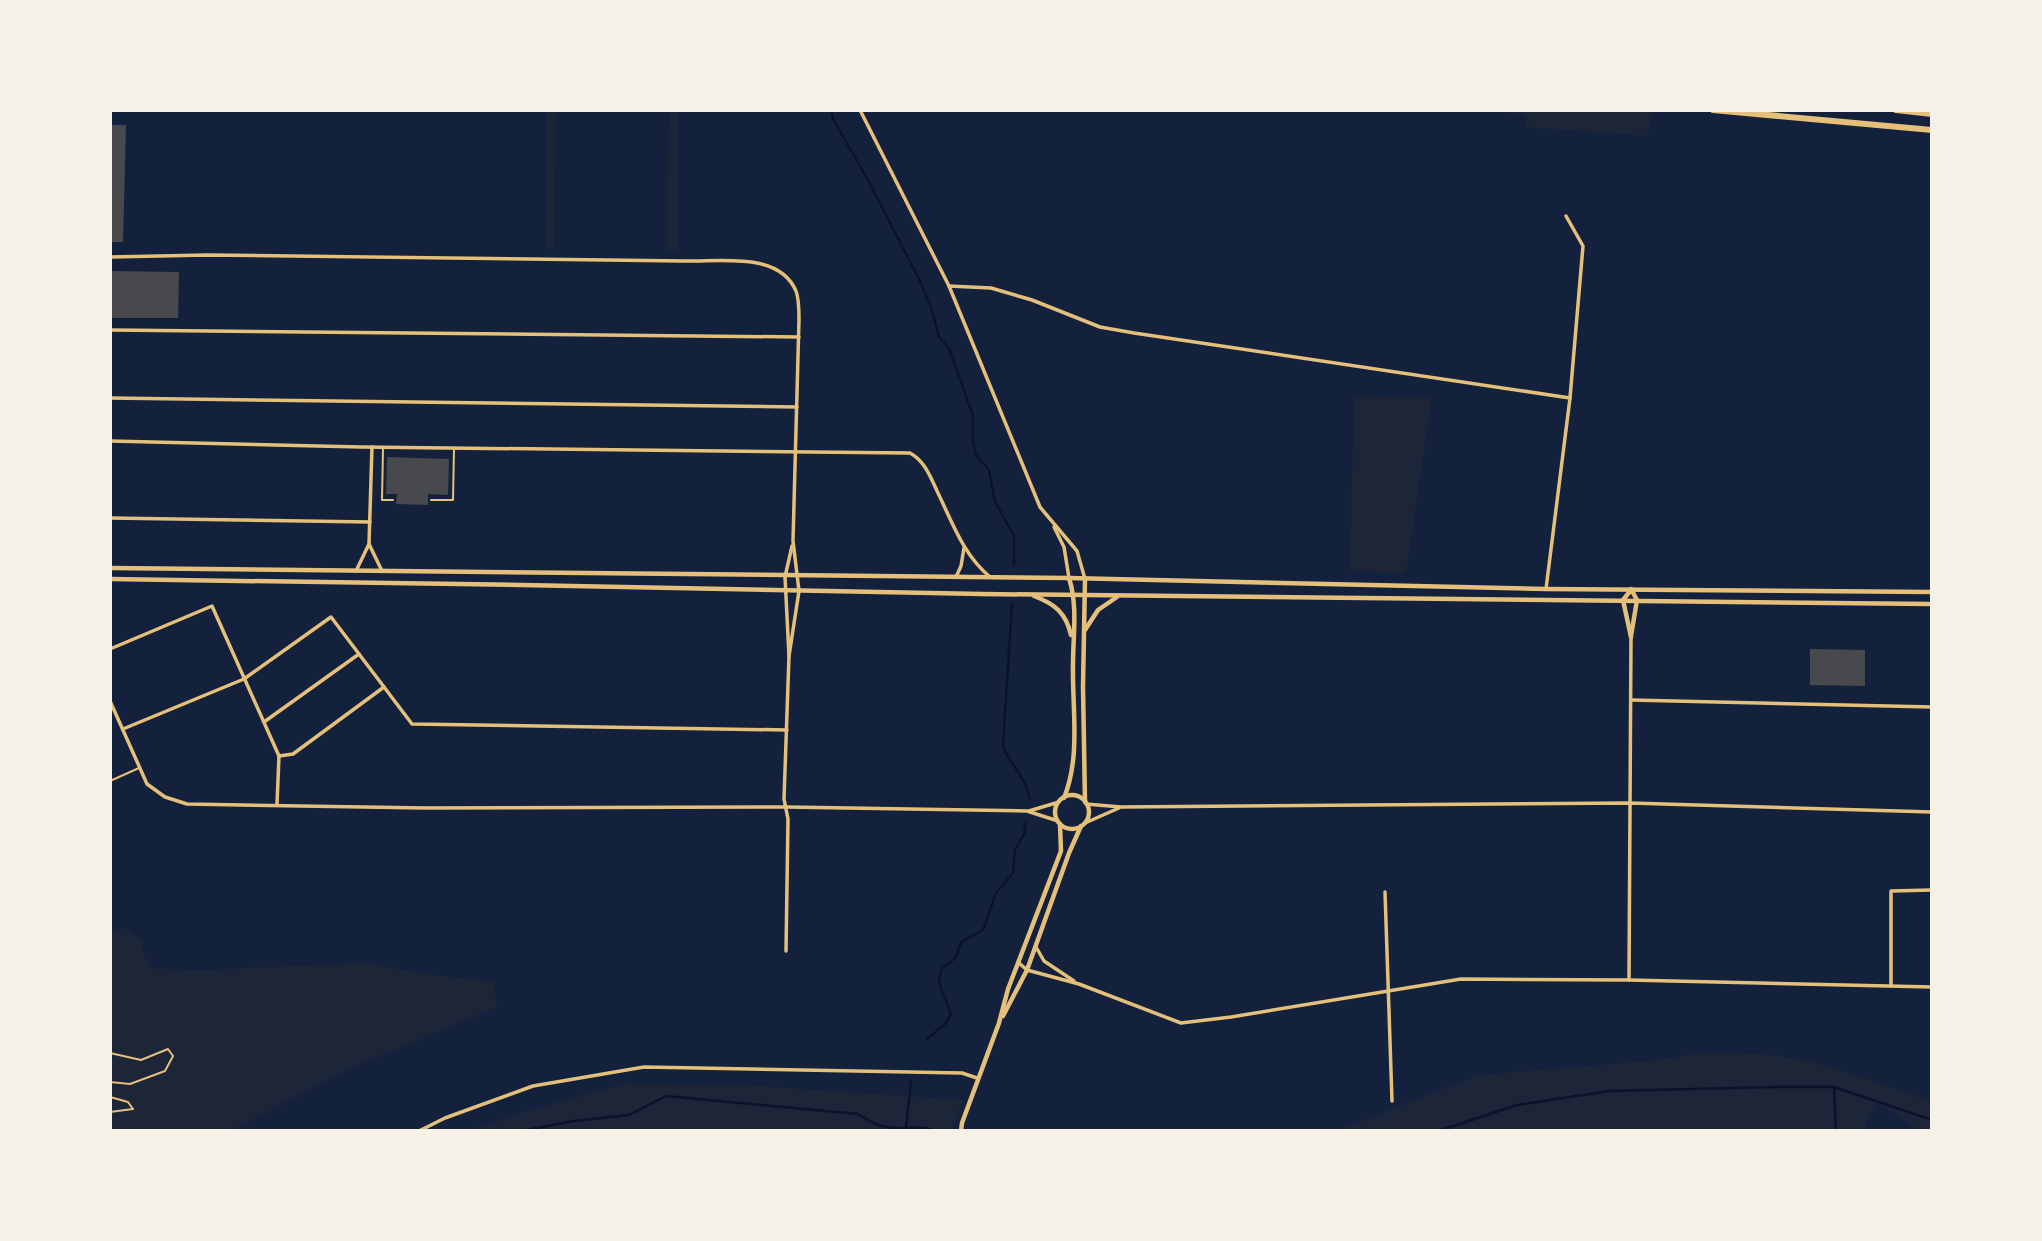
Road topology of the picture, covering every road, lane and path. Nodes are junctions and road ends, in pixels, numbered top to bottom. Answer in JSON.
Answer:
{"nodes":[{"id":1,"x":860,"y":110,"type":"edge"},
{"id":2,"x":1713,"y":110,"type":"edge"},
{"id":3,"x":1896,"y":110,"type":"edge"},
{"id":4,"x":1932,"y":114,"type":"edge"},
{"id":5,"x":1932,"y":130,"type":"edge"},
{"id":6,"x":1566,"y":216,"type":"dead end"},
{"id":7,"x":110,"y":257,"type":"edge"},
{"id":8,"x":949,"y":286,"type":"junction"},
{"id":9,"x":110,"y":330,"type":"edge"},
{"id":10,"x":799,"y":337,"type":"junction"},
{"id":11,"x":110,"y":398,"type":"edge"},
{"id":12,"x":1570,"y":398,"type":"junction"},
{"id":13,"x":797,"y":407,"type":"junction"},
{"id":14,"x":110,"y":441,"type":"edge"},
{"id":15,"x":372,"y":447,"type":"junction"},
{"id":16,"x":383,"y":447,"type":"junction"},
{"id":17,"x":454,"y":448,"type":"junction"},
{"id":18,"x":796,"y":452,"type":"junction"},
{"id":19,"x":393,"y":500,"type":"dead end"},
{"id":20,"x":431,"y":500,"type":"dead end"},
{"id":21,"x":110,"y":518,"type":"edge"},
{"id":22,"x":370,"y":522,"type":"junction"},
{"id":23,"x":1054,"y":526,"type":"junction"},
{"id":24,"x":793,"y":541,"type":"junction"},
{"id":25,"x":369,"y":544,"type":"junction"},
{"id":26,"x":964,"y":546,"type":"junction"},
{"id":27,"x":110,"y":568,"type":"edge"},
{"id":28,"x":355,"y":572,"type":"junction"},
{"id":29,"x":383,"y":572,"type":"junction"},
{"id":30,"x":785,"y":577,"type":"junction"},
{"id":31,"x":798,"y":577,"type":"junction"},
{"id":32,"x":955,"y":578,"type":"junction"},
{"id":33,"x":991,"y":578,"type":"junction"},
{"id":34,"x":110,"y":579,"type":"edge"},
{"id":35,"x":1069,"y":579,"type":"junction"},
{"id":36,"x":1085,"y":579,"type":"junction"},
{"id":37,"x":1546,"y":589,"type":"junction"},
{"id":38,"x":1632,"y":589,"type":"junction"},
{"id":39,"x":785,"y":590,"type":"junction"},
{"id":40,"x":799,"y":591,"type":"junction"},
{"id":41,"x":1932,"y":592,"type":"edge"},
{"id":42,"x":1030,"y":594,"type":"junction"},
{"id":43,"x":1074,"y":595,"type":"junction"},
{"id":44,"x":1086,"y":595,"type":"junction"},
{"id":45,"x":1120,"y":596,"type":"junction"},
{"id":46,"x":1623,"y":600,"type":"junction"},
{"id":47,"x":1637,"y":600,"type":"junction"},
{"id":48,"x":1932,"y":604,"type":"edge"},
{"id":49,"x":1084,"y":631,"type":"junction"},
{"id":50,"x":1631,"y":637,"type":"junction"},
{"id":51,"x":1073,"y":644,"type":"junction"},
{"id":52,"x":110,"y":649,"type":"edge"},
{"id":53,"x":359,"y":654,"type":"junction"},
{"id":54,"x":789,"y":656,"type":"junction"},
{"id":55,"x":244,"y":679,"type":"junction"},
{"id":56,"x":1073,"y":681,"type":"junction"},
{"id":57,"x":1083,"y":686,"type":"junction"},
{"id":58,"x":384,"y":687,"type":"junction"},
{"id":59,"x":1631,"y":700,"type":"junction"},
{"id":60,"x":110,"y":701,"type":"edge"},
{"id":61,"x":1932,"y":707,"type":"edge"},
{"id":62,"x":264,"y":723,"type":"junction"},
{"id":63,"x":123,"y":729,"type":"junction"},
{"id":64,"x":787,"y":730,"type":"junction"},
{"id":65,"x":279,"y":756,"type":"junction"},
{"id":66,"x":140,"y":768,"type":"junction"},
{"id":67,"x":110,"y":781,"type":"edge"},
{"id":68,"x":1061,"y":800,"type":"junction"},
{"id":69,"x":1086,"y":803,"type":"junction"},
{"id":70,"x":1630,"y":803,"type":"junction"},
{"id":71,"x":277,"y":804,"type":"junction"},
{"id":72,"x":786,"y":807,"type":"junction"},
{"id":73,"x":1121,"y":807,"type":"junction"},
{"id":74,"x":1027,"y":811,"type":"junction"},
{"id":75,"x":1932,"y":811,"type":"edge"},
{"id":76,"x":1059,"y":823,"type":"junction"},
{"id":77,"x":1083,"y":825,"type":"junction"},
{"id":78,"x":1932,"y":890,"type":"edge"},
{"id":79,"x":1385,"y":892,"type":"dead end"},
{"id":80,"x":1036,"y":945,"type":"junction"},
{"id":81,"x":786,"y":951,"type":"dead end"},
{"id":82,"x":1019,"y":963,"type":"junction"},
{"id":83,"x":1027,"y":970,"type":"junction"},
{"id":84,"x":1629,"y":980,"type":"junction"},
{"id":85,"x":1079,"y":984,"type":"junction"},
{"id":86,"x":1891,"y":986,"type":"junction"},
{"id":87,"x":1932,"y":987,"type":"edge"},
{"id":88,"x":1388,"y":992,"type":"junction"},
{"id":89,"x":999,"y":1023,"type":"junction"},
{"id":90,"x":110,"y":1053,"type":"edge"},
{"id":91,"x":977,"y":1079,"type":"junction"},
{"id":92,"x":110,"y":1082,"type":"edge"},
{"id":93,"x":110,"y":1097,"type":"edge"},
{"id":94,"x":1392,"y":1101,"type":"dead end"},
{"id":95,"x":110,"y":1112,"type":"edge"},
{"id":96,"x":419,"y":1131,"type":"edge"},
{"id":97,"x":959,"y":1131,"type":"edge"}],
"edges":[{"from":1,"to":8,"type":"street"},
{"from":2,"to":5,"type":"highway"},
{"from":3,"to":4,"type":"highway"},
{"from":6,"to":12,"type":"street"},
{"from":7,"to":10,"type":"street"},
{"from":8,"to":12,"type":"street"},
{"from":8,"to":23,"type":"street"},
{"from":9,"to":10,"type":"street"},
{"from":10,"to":13,"type":"street"},
{"from":11,"to":13,"type":"street"},
{"from":12,"to":37,"type":"street"},
{"from":13,"to":18,"type":"street"},
{"from":14,"to":15,"type":"street"},
{"from":15,"to":16,"type":"street"},
{"from":15,"to":22,"type":"street"},
{"from":16,"to":17,"type":"street"},
{"from":16,"to":19,"type":"lane"},
{"from":17,"to":18,"type":"street"},
{"from":17,"to":20,"type":"lane"},
{"from":18,"to":24,"type":"street"},
{"from":18,"to":26,"type":"street"},
{"from":21,"to":22,"type":"street"},
{"from":22,"to":25,"type":"street"},
{"from":23,"to":35,"type":"street"},
{"from":23,"to":36,"type":"street"},
{"from":24,"to":30,"type":"street"},
{"from":24,"to":31,"type":"street"},
{"from":25,"to":28,"type":"street"},
{"from":25,"to":29,"type":"street"},
{"from":26,"to":32,"type":"street"},
{"from":26,"to":33,"type":"street"},
{"from":27,"to":28,"type":"street"},
{"from":28,"to":29,"type":"street"},
{"from":29,"to":30,"type":"street"},
{"from":30,"to":31,"type":"street"},
{"from":30,"to":39,"type":"street"},
{"from":31,"to":32,"type":"street"},
{"from":31,"to":40,"type":"street"},
{"from":32,"to":33,"type":"street"},
{"from":33,"to":35,"type":"street"},
{"from":34,"to":39,"type":"street"},
{"from":35,"to":36,"type":"street"},
{"from":35,"to":43,"type":"street"},
{"from":36,"to":37,"type":"street"},
{"from":36,"to":44,"type":"street"},
{"from":37,"to":38,"type":"street"},
{"from":38,"to":41,"type":"street"},
{"from":38,"to":46,"type":"street"},
{"from":38,"to":47,"type":"street"},
{"from":39,"to":40,"type":"street"},
{"from":39,"to":54,"type":"street"},
{"from":40,"to":42,"type":"street"},
{"from":40,"to":54,"type":"street"},
{"from":42,"to":43,"type":"street"},
{"from":42,"to":51,"type":"street"},
{"from":43,"to":44,"type":"street"},
{"from":43,"to":51,"type":"street"},
{"from":44,"to":45,"type":"street"},
{"from":44,"to":49,"type":"street"},
{"from":45,"to":46,"type":"street"},
{"from":45,"to":49,"type":"street"},
{"from":46,"to":47,"type":"street"},
{"from":46,"to":50,"type":"street"},
{"from":47,"to":48,"type":"street"},
{"from":47,"to":50,"type":"street"},
{"from":49,"to":57,"type":"street"},
{"from":50,"to":59,"type":"street"},
{"from":51,"to":56,"type":"street"},
{"from":52,"to":55,"type":"street"},
{"from":53,"to":55,"type":"street"},
{"from":53,"to":58,"type":"street"},
{"from":53,"to":62,"type":"street"},
{"from":54,"to":64,"type":"street"},
{"from":55,"to":62,"type":"street"},
{"from":55,"to":63,"type":"street"},
{"from":56,"to":57,"type":"street"},
{"from":56,"to":68,"type":"street"},
{"from":57,"to":69,"type":"street"},
{"from":58,"to":64,"type":"street"},
{"from":58,"to":65,"type":"street"},
{"from":59,"to":61,"type":"street"},
{"from":59,"to":70,"type":"street"},
{"from":60,"to":63,"type":"street"},
{"from":62,"to":65,"type":"street"},
{"from":63,"to":66,"type":"street"},
{"from":64,"to":72,"type":"street"},
{"from":65,"to":71,"type":"street"},
{"from":66,"to":67,"type":"lane"},
{"from":66,"to":71,"type":"street"},
{"from":68,"to":69,"type":"street"},
{"from":68,"to":74,"type":"street"},
{"from":68,"to":76,"type":"street"},
{"from":69,"to":73,"type":"street"},
{"from":69,"to":77,"type":"street"},
{"from":70,"to":73,"type":"street"},
{"from":70,"to":75,"type":"street"},
{"from":70,"to":84,"type":"street"},
{"from":71,"to":72,"type":"street"},
{"from":72,"to":74,"type":"street"},
{"from":72,"to":81,"type":"street"},
{"from":73,"to":77,"type":"street"},
{"from":74,"to":76,"type":"street"},
{"from":76,"to":77,"type":"street"},
{"from":76,"to":82,"type":"street"},
{"from":77,"to":80,"type":"street"},
{"from":78,"to":86,"type":"street"},
{"from":79,"to":88,"type":"street"},
{"from":80,"to":83,"type":"street"},
{"from":80,"to":85,"type":"street"},
{"from":82,"to":83,"type":"street"},
{"from":82,"to":89,"type":"street"},
{"from":83,"to":85,"type":"street"},
{"from":83,"to":89,"type":"street"},
{"from":84,"to":86,"type":"street"},
{"from":84,"to":88,"type":"street"},
{"from":85,"to":88,"type":"street"},
{"from":86,"to":87,"type":"street"},
{"from":88,"to":94,"type":"street"},
{"from":89,"to":91,"type":"street"},
{"from":90,"to":92,"type":"path"},
{"from":91,"to":96,"type":"street"},
{"from":91,"to":97,"type":"street"},
{"from":93,"to":95,"type":"path"}]}
